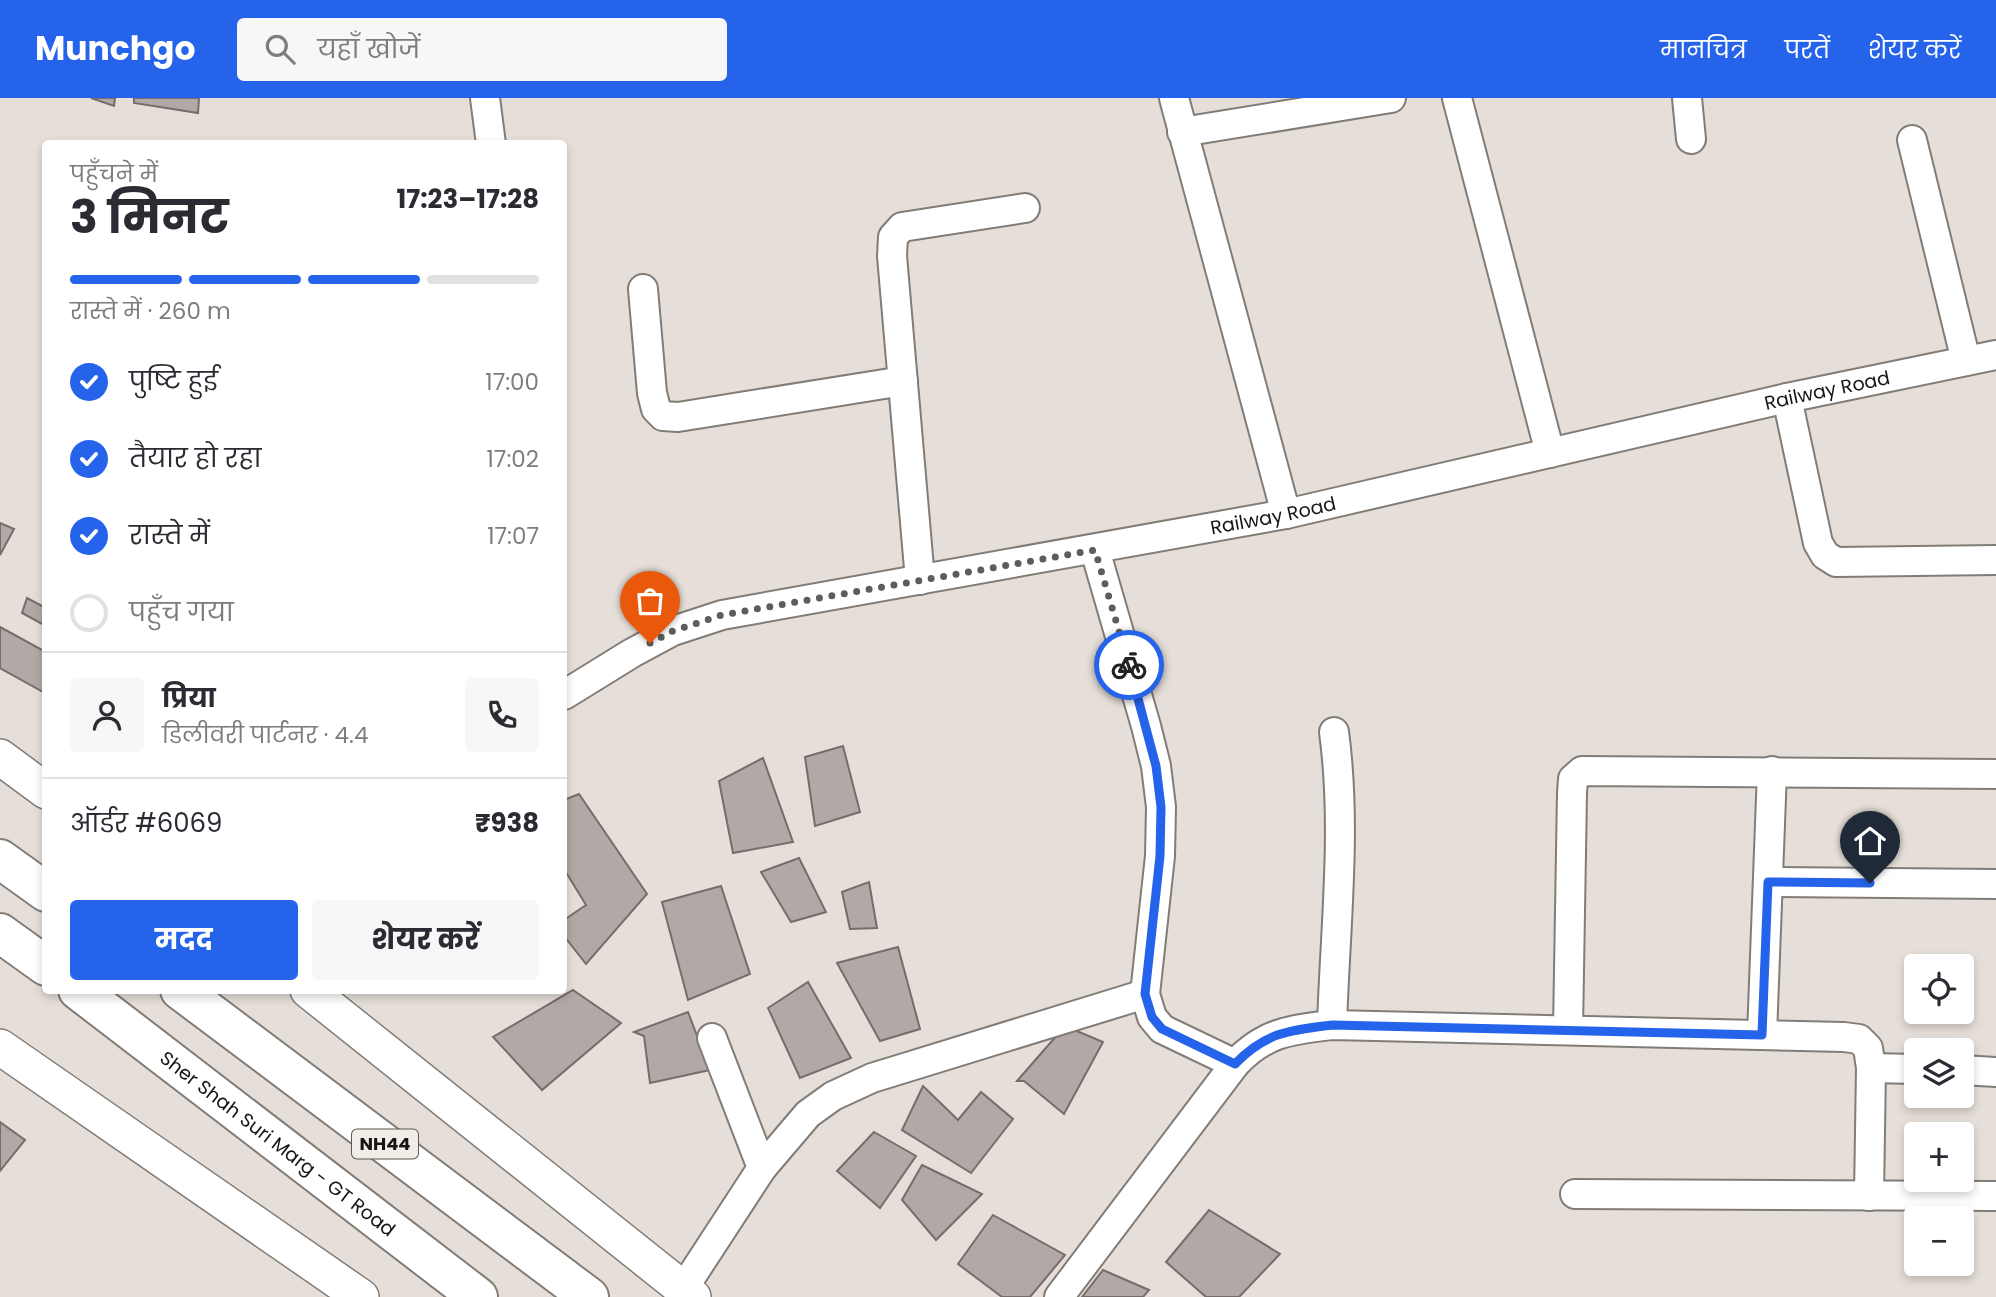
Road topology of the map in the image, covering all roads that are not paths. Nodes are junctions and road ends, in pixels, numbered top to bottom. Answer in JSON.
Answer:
{"nodes":[{"id":1,"x":485,"y":98,"type":"edge"},
{"id":2,"x":1174,"y":98,"type":"edge"},
{"id":3,"x":1391,"y":98,"type":"edge"},
{"id":4,"x":1457,"y":98,"type":"edge"},
{"id":5,"x":1687,"y":98,"type":"edge"},
{"id":6,"x":1182,"y":132,"type":"junction"},
{"id":7,"x":1691,"y":139,"type":"dead end"},
{"id":8,"x":1912,"y":139,"type":"dead end"},
{"id":9,"x":490,"y":140,"type":"edge"},
{"id":10,"x":1025,"y":208,"type":"dead end"},
{"id":11,"x":643,"y":289,"type":"dead end"},
{"id":12,"x":1996,"y":355,"type":"edge"},
{"id":13,"x":1966,"y":361,"type":"junction"},
{"id":14,"x":903,"y":381,"type":"junction"},
{"id":15,"x":1787,"y":398,"type":"junction"},
{"id":16,"x":1550,"y":453,"type":"junction"},
{"id":17,"x":1286,"y":514,"type":"junction"},
{"id":18,"x":1095,"y":550,"type":"junction"},
{"id":19,"x":1996,"y":560,"type":"edge"},
{"id":20,"x":920,"y":580,"type":"junction"},
{"id":21,"x":567,"y":693,"type":"edge"},
{"id":22,"x":1334,"y":732,"type":"dead end"},
{"id":23,"x":0,"y":757,"type":"edge"},
{"id":24,"x":1772,"y":771,"type":"junction"},
{"id":25,"x":1996,"y":774,"type":"edge"},
{"id":26,"x":42,"y":788,"type":"edge"},
{"id":27,"x":0,"y":859,"type":"edge"},
{"id":28,"x":1768,"y":882,"type":"junction"},
{"id":29,"x":1996,"y":884,"type":"edge"},
{"id":30,"x":42,"y":889,"type":"edge"},
{"id":31,"x":0,"y":933,"type":"edge"},
{"id":32,"x":42,"y":964,"type":"edge"},
{"id":33,"x":83,"y":994,"type":"edge"},
{"id":34,"x":185,"y":994,"type":"edge"},
{"id":35,"x":313,"y":994,"type":"edge"},
{"id":36,"x":1145,"y":994,"type":"junction"},
{"id":37,"x":1332,"y":1025,"type":"junction"},
{"id":38,"x":1568,"y":1030,"type":"junction"},
{"id":39,"x":1762,"y":1035,"type":"junction"},
{"id":40,"x":712,"y":1038,"type":"dead end"},
{"id":41,"x":0,"y":1048,"type":"edge"},
{"id":42,"x":1235,"y":1064,"type":"junction"},
{"id":43,"x":1871,"y":1068,"type":"junction"},
{"id":44,"x":1904,"y":1069,"type":"edge"},
{"id":45,"x":1974,"y":1071,"type":"edge"},
{"id":46,"x":1996,"y":1072,"type":"edge"},
{"id":47,"x":762,"y":1168,"type":"junction"},
{"id":48,"x":1575,"y":1194,"type":"dead end"},
{"id":49,"x":1869,"y":1196,"type":"junction"},
{"id":50,"x":1996,"y":1196,"type":"edge"},
{"id":51,"x":688,"y":1293,"type":"edge"},
{"id":52,"x":361,"y":1297,"type":"edge"},
{"id":53,"x":478,"y":1297,"type":"edge"},
{"id":54,"x":589,"y":1297,"type":"edge"},
{"id":55,"x":1059,"y":1297,"type":"edge"}],
"edges":[{"from":1,"to":9,"type":"street"},
{"from":2,"to":6,"type":"street"},
{"from":3,"to":6,"type":"street"},
{"from":4,"to":16,"type":"street"},
{"from":5,"to":7,"type":"street"},
{"from":6,"to":17,"type":"street"},
{"from":8,"to":13,"type":"street"},
{"from":10,"to":14,"type":"street"},
{"from":11,"to":14,"type":"street"},
{"from":12,"to":13,"type":"street","name":"Railway Road"},
{"from":13,"to":15,"type":"street","name":"Railway Road"},
{"from":14,"to":20,"type":"street"},
{"from":15,"to":16,"type":"street","name":"Railway Road"},
{"from":15,"to":19,"type":"street"},
{"from":16,"to":17,"type":"street","name":"Railway Road"},
{"from":17,"to":18,"type":"street","name":"Railway Road"},
{"from":18,"to":20,"type":"street","name":"Railway Road"},
{"from":18,"to":36,"type":"street"},
{"from":20,"to":21,"type":"street","name":"Railway Road"},
{"from":22,"to":37,"type":"street"},
{"from":23,"to":26,"type":"street"},
{"from":24,"to":25,"type":"street"},
{"from":24,"to":28,"type":"street"},
{"from":24,"to":38,"type":"street"},
{"from":27,"to":30,"type":"highway"},
{"from":28,"to":29,"type":"street"},
{"from":28,"to":39,"type":"street"},
{"from":31,"to":32,"type":"highway"},
{"from":33,"to":53,"type":"highway","name":"Sher Shah Suri Marg - GT Road"},
{"from":34,"to":54,"type":"highway","number":"NH44"},
{"from":35,"to":51,"type":"street"},
{"from":36,"to":42,"type":"street"},
{"from":36,"to":47,"type":"street"},
{"from":37,"to":38,"type":"street"},
{"from":37,"to":42,"type":"street"},
{"from":38,"to":39,"type":"street"},
{"from":39,"to":43,"type":"street"},
{"from":40,"to":47,"type":"street"},
{"from":41,"to":52,"type":"street"},
{"from":42,"to":55,"type":"street"},
{"from":43,"to":44,"type":"street"},
{"from":43,"to":49,"type":"street"},
{"from":45,"to":46,"type":"street"},
{"from":47,"to":51,"type":"street"},
{"from":48,"to":49,"type":"street"},
{"from":49,"to":50,"type":"street"}]}
